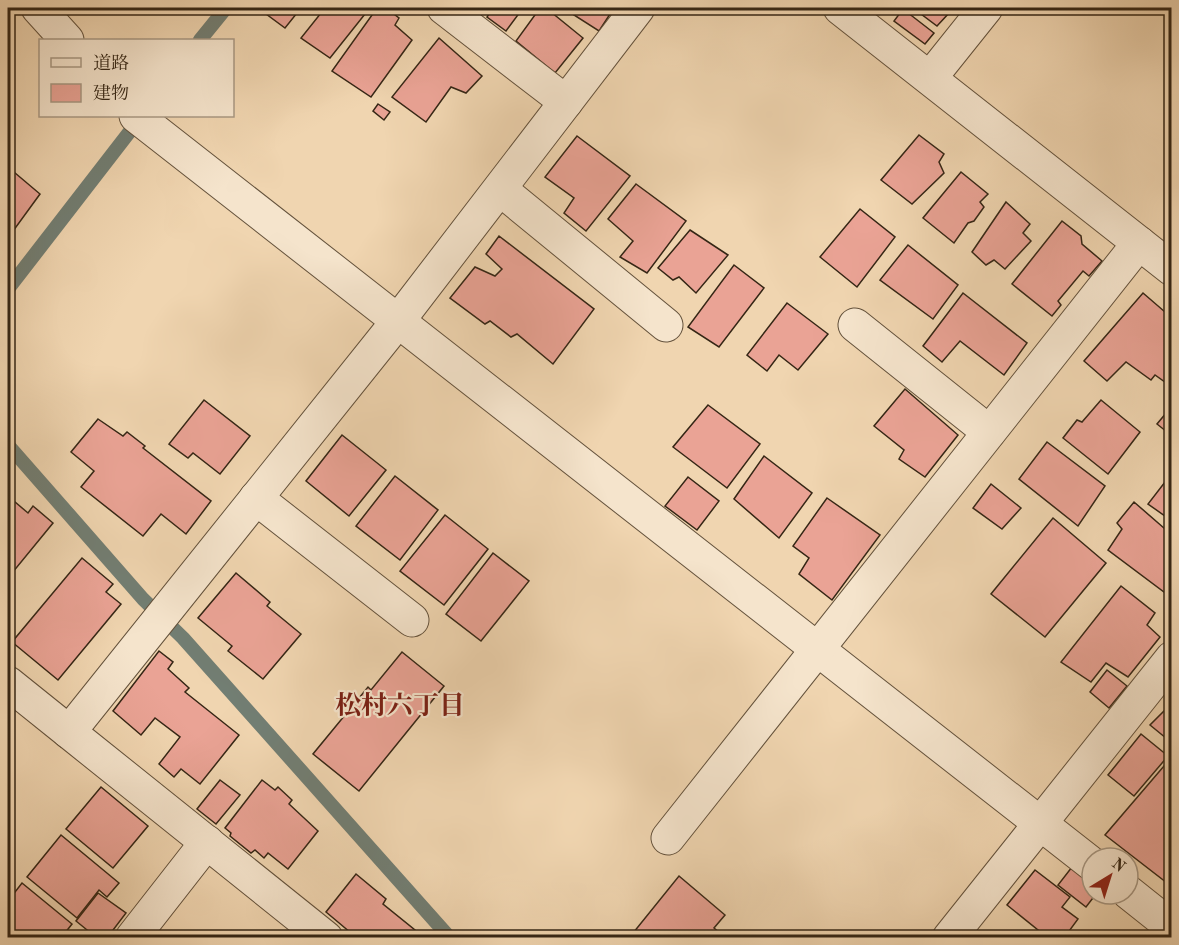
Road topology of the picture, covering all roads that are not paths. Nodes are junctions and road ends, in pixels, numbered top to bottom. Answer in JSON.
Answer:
{"nodes":[{"id":1,"x":38,"y":8,"type":"edge"},
{"id":2,"x":444,"y":8,"type":"edge"},
{"id":3,"x":638,"y":8,"type":"edge"},
{"id":4,"x":840,"y":8,"type":"edge"},
{"id":5,"x":986,"y":8,"type":"edge"},
{"id":6,"x":66,"y":39,"type":"edge"},
{"id":7,"x":930,"y":78,"type":"junction"},
{"id":8,"x":566,"y":102,"type":"junction"},
{"id":9,"x":143,"y":121,"type":"edge"},
{"id":10,"x":500,"y":189,"type":"junction"},
{"id":11,"x":1139,"y":243,"type":"junction"},
{"id":12,"x":1172,"y":269,"type":"edge"},
{"id":13,"x":398,"y":321,"type":"junction"},
{"id":14,"x":666,"y":325,"type":"dead end"},
{"id":15,"x":855,"y":325,"type":"dead end"},
{"id":16,"x":989,"y":432,"type":"junction"},
{"id":17,"x":256,"y":498,"type":"junction"},
{"id":18,"x":412,"y":620,"type":"dead end"},
{"id":19,"x":818,"y":649,"type":"junction"},
{"id":20,"x":1172,"y":658,"type":"edge"},
{"id":21,"x":8,"y":683,"type":"edge"},
{"id":22,"x":69,"y":732,"type":"junction"},
{"id":23,"x":1040,"y":822,"type":"junction"},
{"id":24,"x":668,"y":838,"type":"dead end"},
{"id":25,"x":207,"y":842,"type":"junction"},
{"id":26,"x":1080,"y":854,"type":"edge"},
{"id":27,"x":1140,"y":902,"type":"edge"},
{"id":28,"x":1172,"y":927,"type":"edge"},
{"id":29,"x":132,"y":938,"type":"edge"},
{"id":30,"x":326,"y":938,"type":"edge"},
{"id":31,"x":949,"y":938,"type":"edge"}],
"edges":[{"from":1,"to":6,"type":"street"},
{"from":2,"to":8,"type":"street"},
{"from":3,"to":8,"type":"street"},
{"from":4,"to":7,"type":"street"},
{"from":5,"to":7,"type":"street"},
{"from":7,"to":11,"type":"street"},
{"from":8,"to":10,"type":"street"},
{"from":9,"to":13,"type":"street"},
{"from":10,"to":13,"type":"street"},
{"from":10,"to":14,"type":"street"},
{"from":11,"to":12,"type":"street"},
{"from":11,"to":16,"type":"street"},
{"from":13,"to":17,"type":"street"},
{"from":13,"to":19,"type":"street"},
{"from":15,"to":16,"type":"street"},
{"from":16,"to":19,"type":"street"},
{"from":17,"to":18,"type":"street"},
{"from":17,"to":22,"type":"street"},
{"from":19,"to":23,"type":"street"},
{"from":19,"to":24,"type":"street"},
{"from":20,"to":23,"type":"street"},
{"from":21,"to":22,"type":"street"},
{"from":22,"to":25,"type":"street"},
{"from":23,"to":26,"type":"street"},
{"from":23,"to":31,"type":"street"},
{"from":25,"to":29,"type":"street"},
{"from":25,"to":30,"type":"street"},
{"from":27,"to":28,"type":"street"}]}
